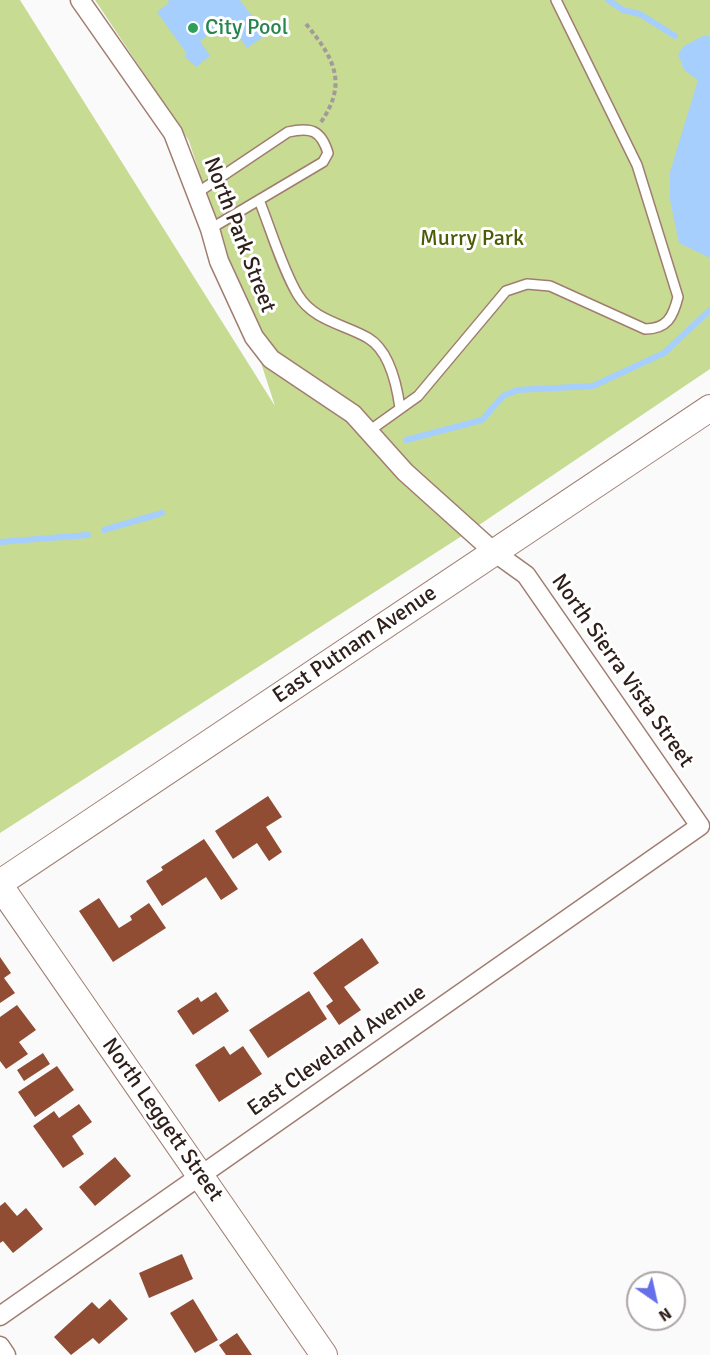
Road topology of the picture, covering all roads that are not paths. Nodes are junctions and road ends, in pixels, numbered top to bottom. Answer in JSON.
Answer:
{"nodes":[{"id":1,"x":80,"y":0,"type":"edge"},
{"id":2,"x":556,"y":0,"type":"edge"},
{"id":3,"x":197,"y":193,"type":"junction"},
{"id":4,"x":259,"y":200,"type":"junction"},
{"id":5,"x":210,"y":228,"type":"junction"},
{"id":6,"x":400,"y":408,"type":"junction"},
{"id":7,"x":710,"y":408,"type":"edge"},
{"id":8,"x":369,"y":431,"type":"junction"},
{"id":9,"x":494,"y":552,"type":"junction"},
{"id":10,"x":700,"y":826,"type":"joint"},
{"id":11,"x":0,"y":884,"type":"edge"},
{"id":12,"x":201,"y":1176,"type":"junction"},
{"id":13,"x":0,"y":1316,"type":"edge"},
{"id":14,"x":0,"y":1346,"type":"edge"},
{"id":15,"x":6,"y":1355,"type":"edge"},
{"id":16,"x":324,"y":1355,"type":"edge"}],
"edges":[{"from":1,"to":3,"type":"street","name":"North Park Street"},
{"from":2,"to":6,"type":"lane"},
{"from":3,"to":4,"type":"lane"},
{"from":3,"to":5,"type":"street","name":"North Park Street"},
{"from":4,"to":5,"type":"lane"},
{"from":4,"to":6,"type":"lane"},
{"from":5,"to":8,"type":"street","name":"North Park Street"},
{"from":6,"to":8,"type":"lane"},
{"from":7,"to":9,"type":"street","name":"East Putnam Avenue"},
{"from":8,"to":9,"type":"street","name":"North Park Street"},
{"from":9,"to":10,"type":"street","name":"North Sierra Vista Street"},
{"from":9,"to":11,"type":"street","name":"East Putnam Avenue"},
{"from":10,"to":12,"type":"street","name":"East Cleveland Avenue"},
{"from":11,"to":12,"type":"street","name":"North Leggett Street"},
{"from":12,"to":13,"type":"street","name":"East Cleveland Avenue"},
{"from":12,"to":16,"type":"street","name":"North Leggett Street"},
{"from":14,"to":15,"type":"street"}]}
